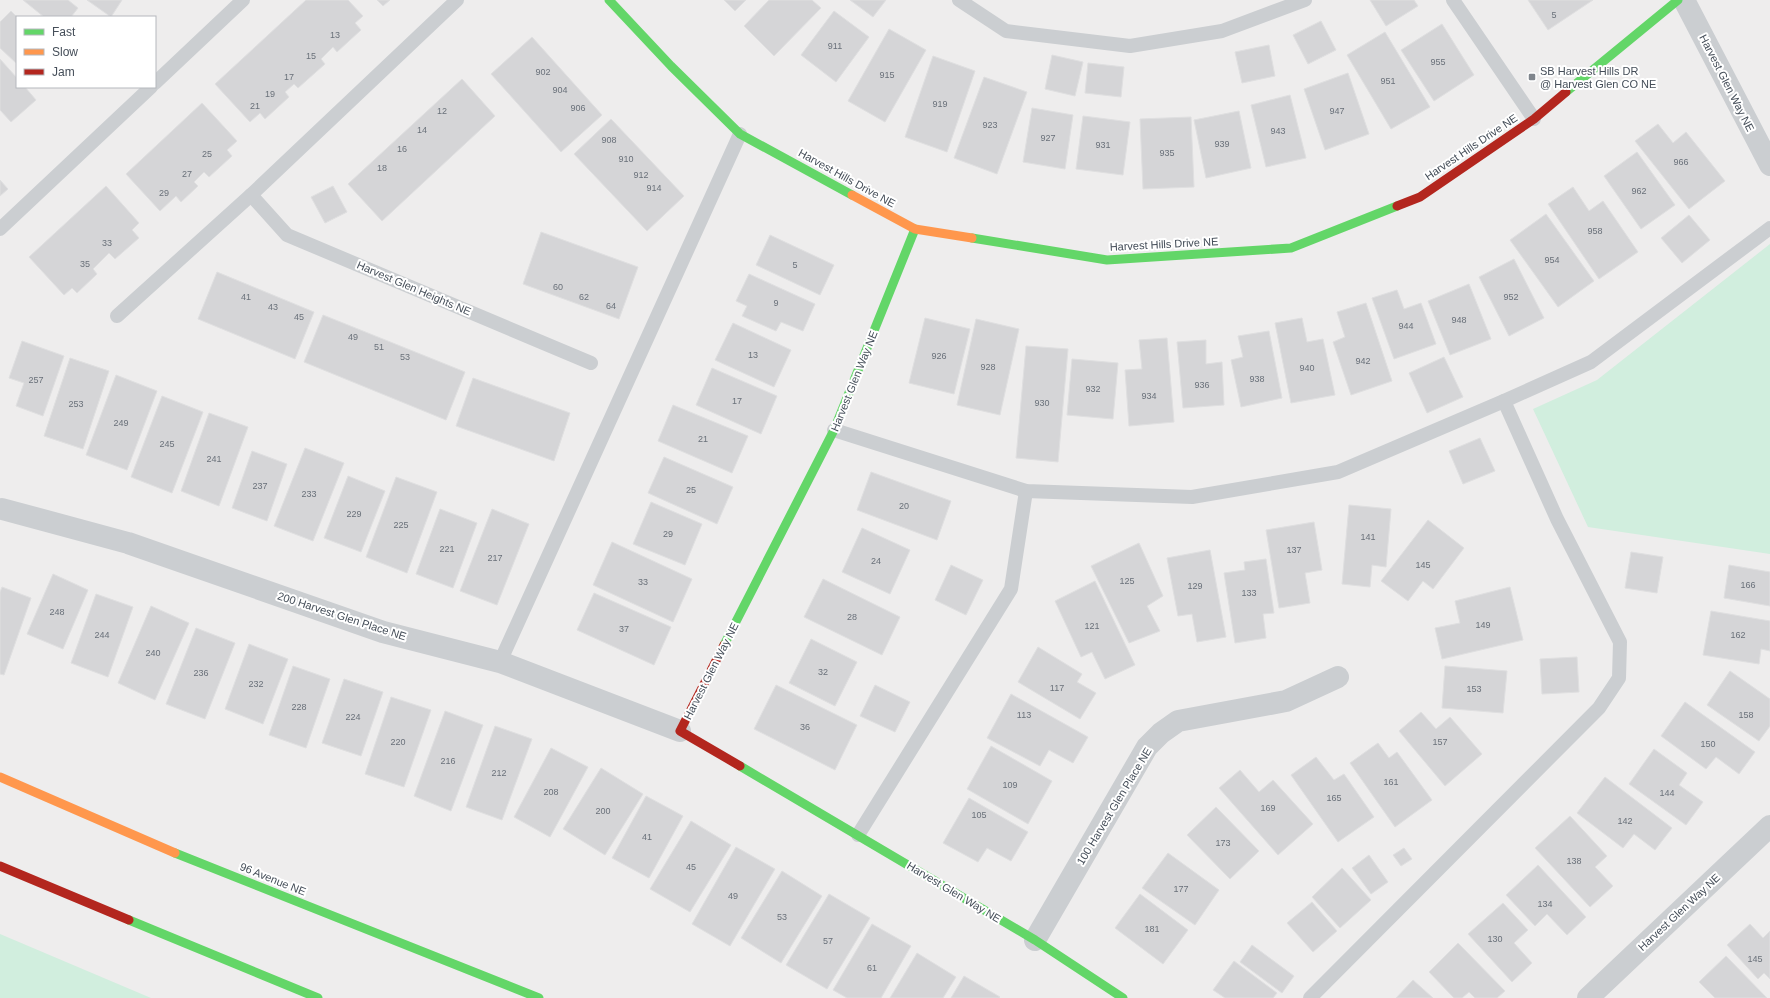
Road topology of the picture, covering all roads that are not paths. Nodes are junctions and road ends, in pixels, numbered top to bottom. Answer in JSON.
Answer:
{"nodes":[{"id":1,"x":243,"y":0,"type":"edge"},
{"id":2,"x":457,"y":0,"type":"edge"},
{"id":3,"x":609,"y":0,"type":"edge"},
{"id":4,"x":960,"y":0,"type":"edge"},
{"id":5,"x":1306,"y":0,"type":"edge"},
{"id":6,"x":1453,"y":0,"type":"edge"},
{"id":7,"x":1678,"y":0,"type":"edge"},
{"id":8,"x":1684,"y":0,"type":"edge"},
{"id":9,"x":156,"y":82,"type":"edge"},
{"id":10,"x":150,"y":88,"type":"edge"},
{"id":11,"x":1534,"y":119,"type":"junction"},
{"id":12,"x":740,"y":134,"type":"junction"},
{"id":13,"x":1770,"y":165,"type":"edge"},
{"id":14,"x":251,"y":195,"type":"junction"},
{"id":15,"x":1770,"y":228,"type":"edge"},
{"id":16,"x":0,"y":229,"type":"edge"},
{"id":17,"x":914,"y":229,"type":"junction"},
{"id":18,"x":118,"y":316,"type":"dead end"},
{"id":19,"x":591,"y":363,"type":"dead end"},
{"id":20,"x":1504,"y":401,"type":"junction"},
{"id":21,"x":834,"y":430,"type":"junction"},
{"id":22,"x":1026,"y":491,"type":"junction"},
{"id":23,"x":2,"y":509,"type":"dead end"},
{"id":24,"x":500,"y":662,"type":"junction"},
{"id":25,"x":1338,"y":677,"type":"dead end"},
{"id":26,"x":680,"y":731,"type":"junction"},
{"id":27,"x":0,"y":777,"type":"edge"},
{"id":28,"x":1770,"y":826,"type":"edge"},
{"id":29,"x":858,"y":835,"type":"junction"},
{"id":30,"x":0,"y":866,"type":"edge"},
{"id":31,"x":1035,"y":940,"type":"junction"},
{"id":32,"x":318,"y":998,"type":"edge"},
{"id":33,"x":539,"y":998,"type":"edge"},
{"id":34,"x":1123,"y":998,"type":"edge"},
{"id":35,"x":1310,"y":998,"type":"edge"},
{"id":36,"x":1588,"y":998,"type":"edge"}],
"edges":[{"from":1,"to":9,"type":"lane"},
{"from":2,"to":14,"type":"lane"},
{"from":3,"to":12,"type":"street","name":"Harvest Hills Drive NE"},
{"from":4,"to":5,"type":"lane"},
{"from":6,"to":11,"type":"lane"},
{"from":7,"to":11,"type":"street","name":"Harvest Hills Drive NE"},
{"from":8,"to":13,"type":"street","name":"Harvest Glen Way NE"},
{"from":10,"to":16,"type":"lane"},
{"from":11,"to":17,"type":"street","name":"Harvest Hills Drive NE"},
{"from":12,"to":17,"type":"street","name":"Harvest Hills Drive NE"},
{"from":12,"to":24,"type":"lane"},
{"from":14,"to":18,"type":"lane"},
{"from":14,"to":19,"type":"lane","name":"Harvest Glen Heights NE"},
{"from":15,"to":20,"type":"lane"},
{"from":17,"to":21,"type":"street","name":"Harvest Glen Way NE"},
{"from":20,"to":22,"type":"lane"},
{"from":20,"to":35,"type":"lane"},
{"from":21,"to":22,"type":"lane"},
{"from":21,"to":26,"type":"street","name":"Harvest Glen Way NE"},
{"from":22,"to":29,"type":"lane"},
{"from":23,"to":24,"type":"street","name":"200 Harvest Glen Place NE"},
{"from":24,"to":26,"type":"street","name":"200 Harvest Glen Place NE"},
{"from":25,"to":31,"type":"street","name":"100 Harvest Glen Place NE"},
{"from":26,"to":29,"type":"street","name":"Harvest Glen Way NE"},
{"from":27,"to":33,"type":"street","name":"96 Avenue NE"},
{"from":28,"to":36,"type":"street","name":"Harvest Glen Way NE"},
{"from":29,"to":31,"type":"street","name":"Harvest Glen Way NE"},
{"from":30,"to":32,"type":"street"},
{"from":31,"to":34,"type":"street","name":"Harvest Glen Way NE"}]}
